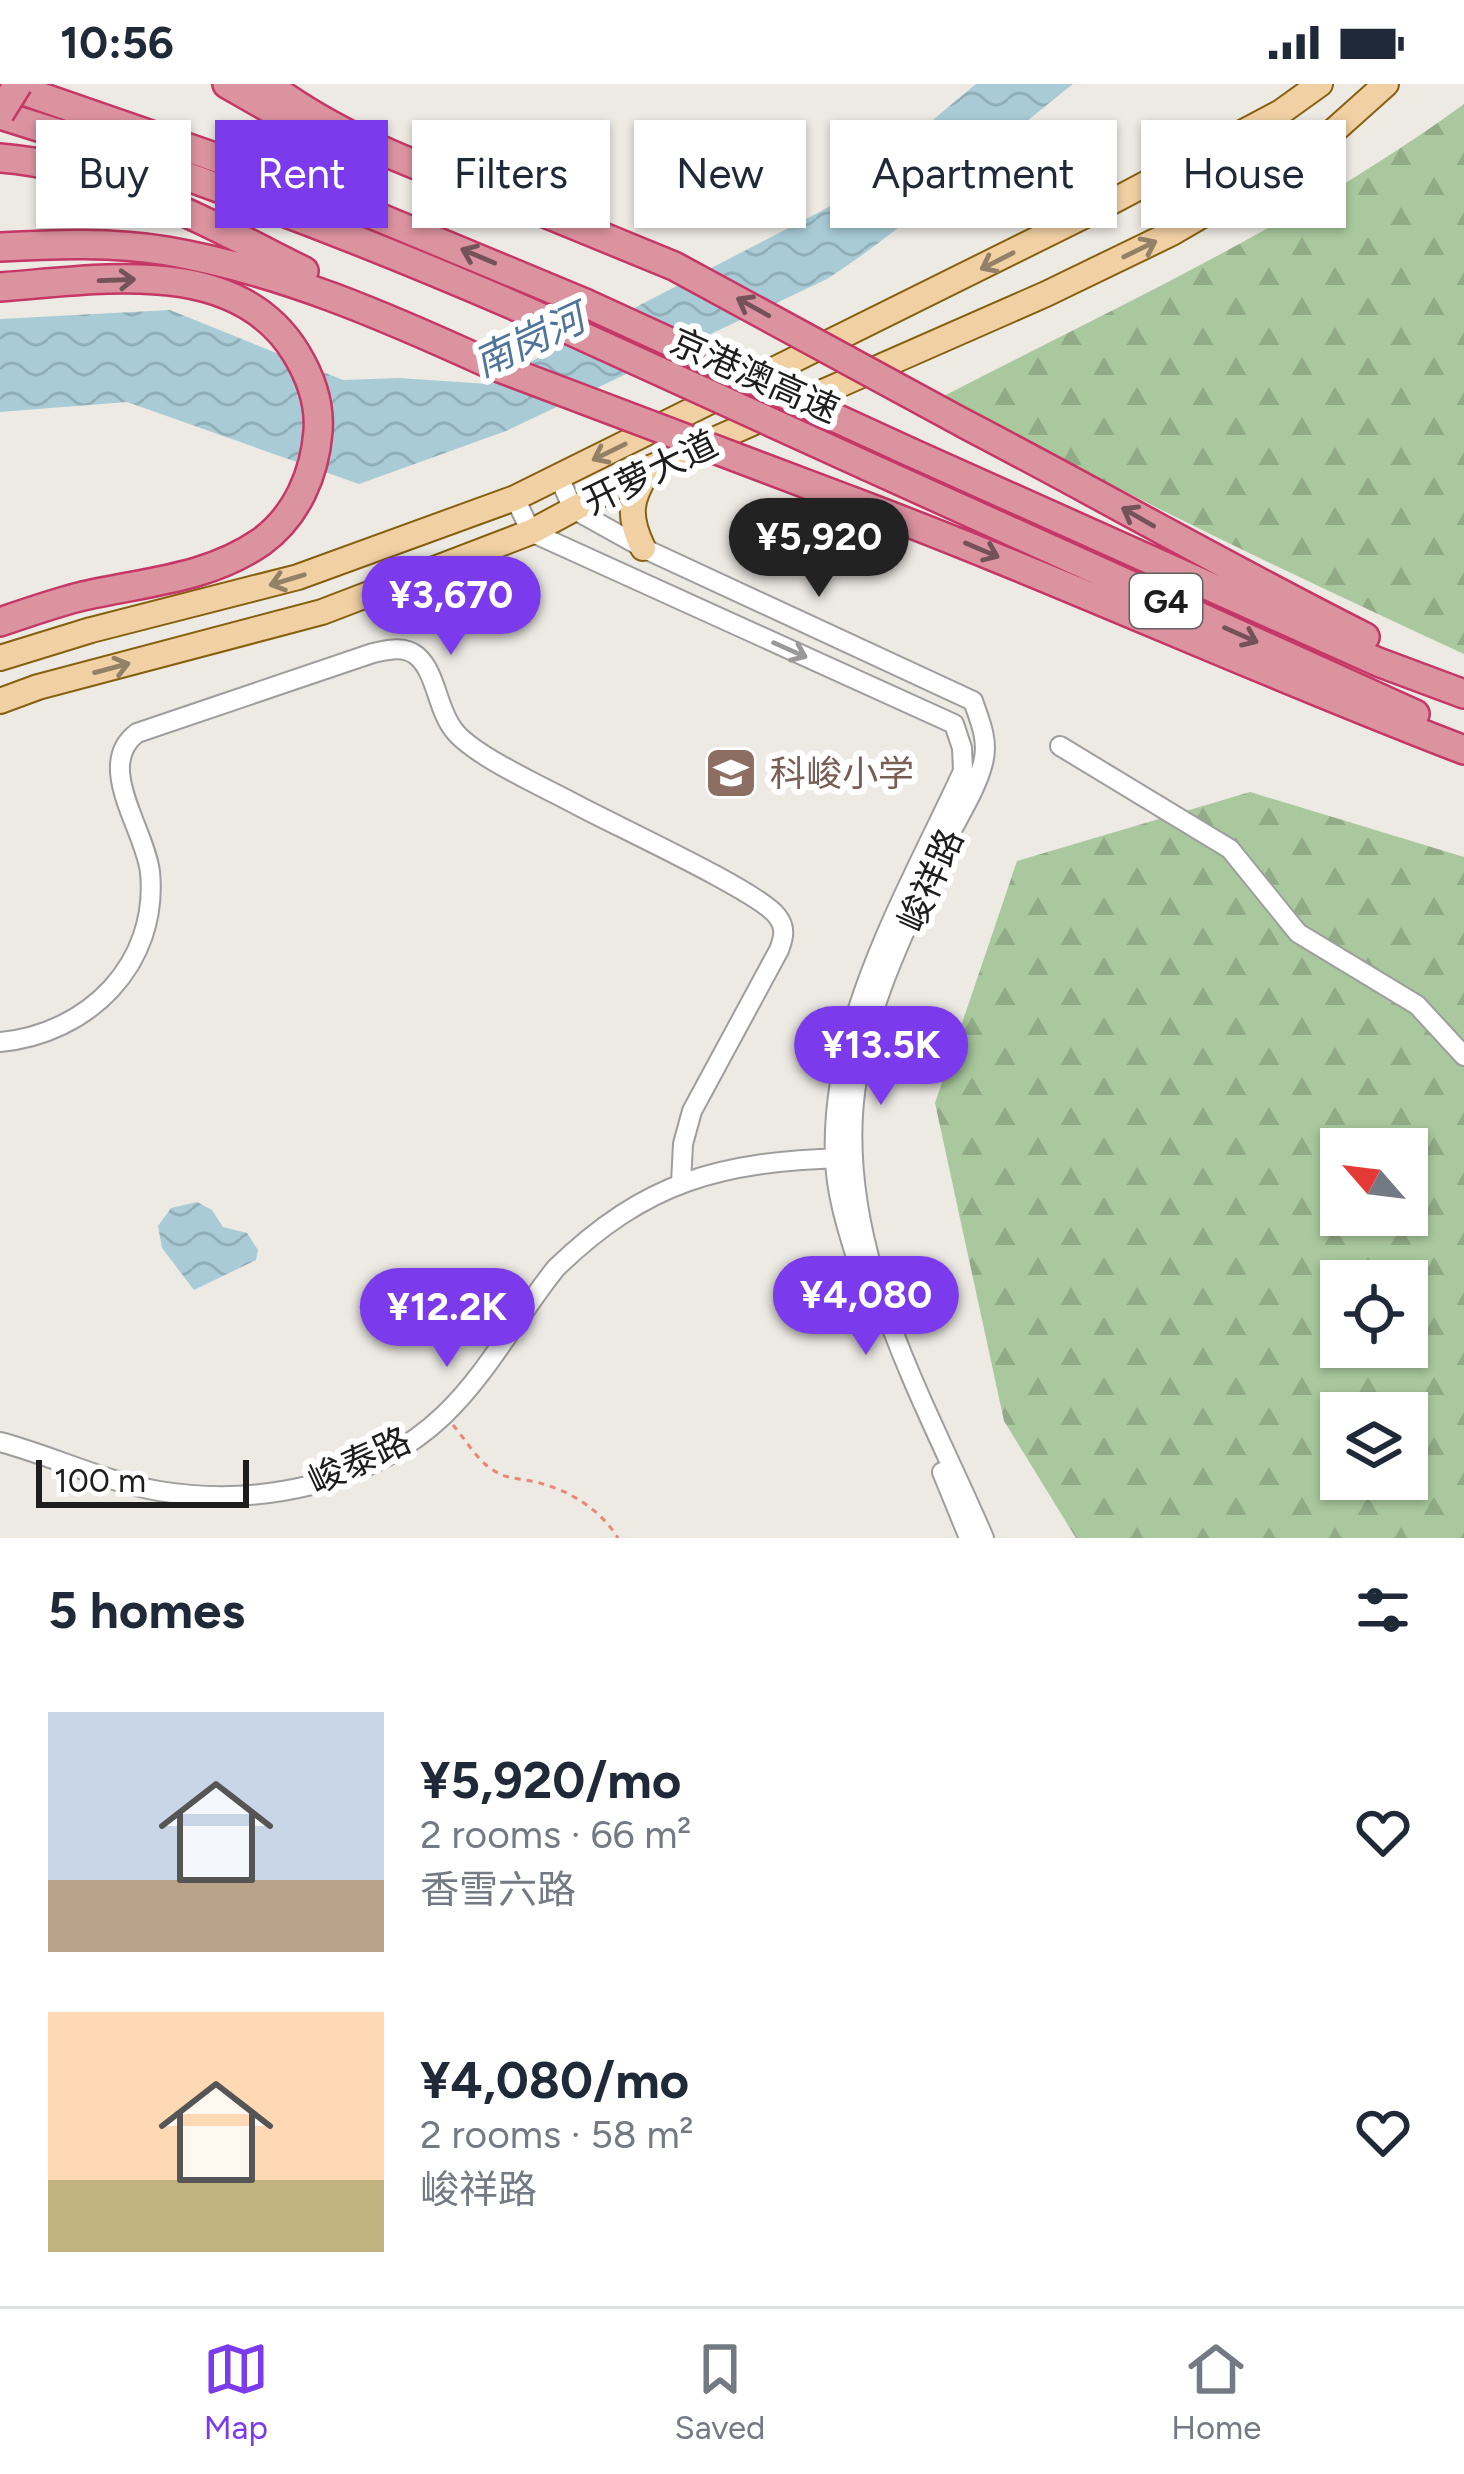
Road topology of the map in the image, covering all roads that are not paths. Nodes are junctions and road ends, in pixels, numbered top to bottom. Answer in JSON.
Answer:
{"nodes":[{"id":1,"x":4,"y":84,"type":"edge"},
{"id":2,"x":18,"y":84,"type":"edge"},
{"id":3,"x":267,"y":84,"type":"edge"},
{"id":4,"x":1320,"y":84,"type":"edge"},
{"id":5,"x":1386,"y":84,"type":"edge"},
{"id":6,"x":232,"y":88,"type":"edge"},
{"id":7,"x":0,"y":114,"type":"edge"},
{"id":8,"x":0,"y":158,"type":"edge"},
{"id":9,"x":412,"y":163,"type":"edge"},
{"id":10,"x":412,"y":171,"type":"edge"},
{"id":11,"x":581,"y":228,"type":"edge"},
{"id":12,"x":0,"y":247,"type":"edge"},
{"id":13,"x":0,"y":286,"type":"edge"},
{"id":14,"x":382,"y":315,"type":"junction"},
{"id":15,"x":650,"y":468,"type":"junction"},
{"id":16,"x":559,"y":477,"type":"junction"},
{"id":17,"x":515,"y":498,"type":"junction"},
{"id":18,"x":573,"y":509,"type":"junction"},
{"id":19,"x":530,"y":532,"type":"junction"},
{"id":20,"x":643,"y":548,"type":"junction"},
{"id":21,"x":0,"y":622,"type":"edge"},
{"id":22,"x":0,"y":658,"type":"edge"},
{"id":23,"x":1464,"y":692,"type":"edge"},
{"id":24,"x":0,"y":701,"type":"edge"},
{"id":25,"x":1464,"y":739,"type":"edge"},
{"id":26,"x":1060,"y":746,"type":"dead end"},
{"id":27,"x":1464,"y":750,"type":"edge"},
{"id":28,"x":0,"y":1042,"type":"edge"},
{"id":29,"x":1464,"y":1056,"type":"edge"},
{"id":30,"x":843,"y":1157,"type":"junction"},
{"id":31,"x":681,"y":1183,"type":"junction"},
{"id":32,"x":0,"y":1442,"type":"edge"},
{"id":33,"x":969,"y":1538,"type":"edge"},
{"id":34,"x":984,"y":1538,"type":"edge"}],
"edges":[{"from":23,"to":1,"type":"highway","name":"京港澳高速","number":"G4","one_way":true,"bridge":true},
{"from":2,"to":7,"type":"highway","bridge":true},
{"from":3,"to":9,"type":"highway"},
{"from":4,"to":16,"type":"main road","name":"开萝大道","one_way":true},
{"from":15,"to":5,"type":"main road","name":"开萝大道","one_way":true},
{"from":6,"to":10,"type":"highway"},
{"from":7,"to":25,"type":"highway","name":"京港澳高速","number":"G4","one_way":true,"bridge":true},
{"from":8,"to":14,"type":"highway"},
{"from":23,"to":11,"type":"highway","one_way":true,"bridge":true},
{"from":12,"to":14,"type":"highway"},
{"from":13,"to":21,"type":"highway","one_way":true},
{"from":14,"to":27,"type":"highway","one_way":true,"bridge":true},
{"from":15,"to":18,"type":"main road","name":"开萝大道"},
{"from":15,"to":20,"type":"main road"},
{"from":16,"to":17,"type":"main road","name":"开萝大道"},
{"from":16,"to":18,"type":"street"},
{"from":17,"to":19,"type":"street"},
{"from":17,"to":22,"type":"main road","name":"开萝大道","one_way":true},
{"from":18,"to":19,"type":"main road","name":"开萝大道"},
{"from":18,"to":20,"type":"street"},
{"from":24,"to":19,"type":"main road","name":"开萝大道","one_way":true},
{"from":19,"to":30,"type":"street","name":"峻祥路","one_way":true},
{"from":20,"to":30,"type":"street","name":"峻祥路"},
{"from":26,"to":29,"type":"street"},
{"from":28,"to":31,"type":"street"},
{"from":30,"to":31,"type":"street","name":"峻泰路"},
{"from":30,"to":33,"type":"street","name":"峻祥路"},
{"from":30,"to":34,"type":"street","name":"峻祥路"},
{"from":31,"to":32,"type":"street","name":"峻泰路"}]}
